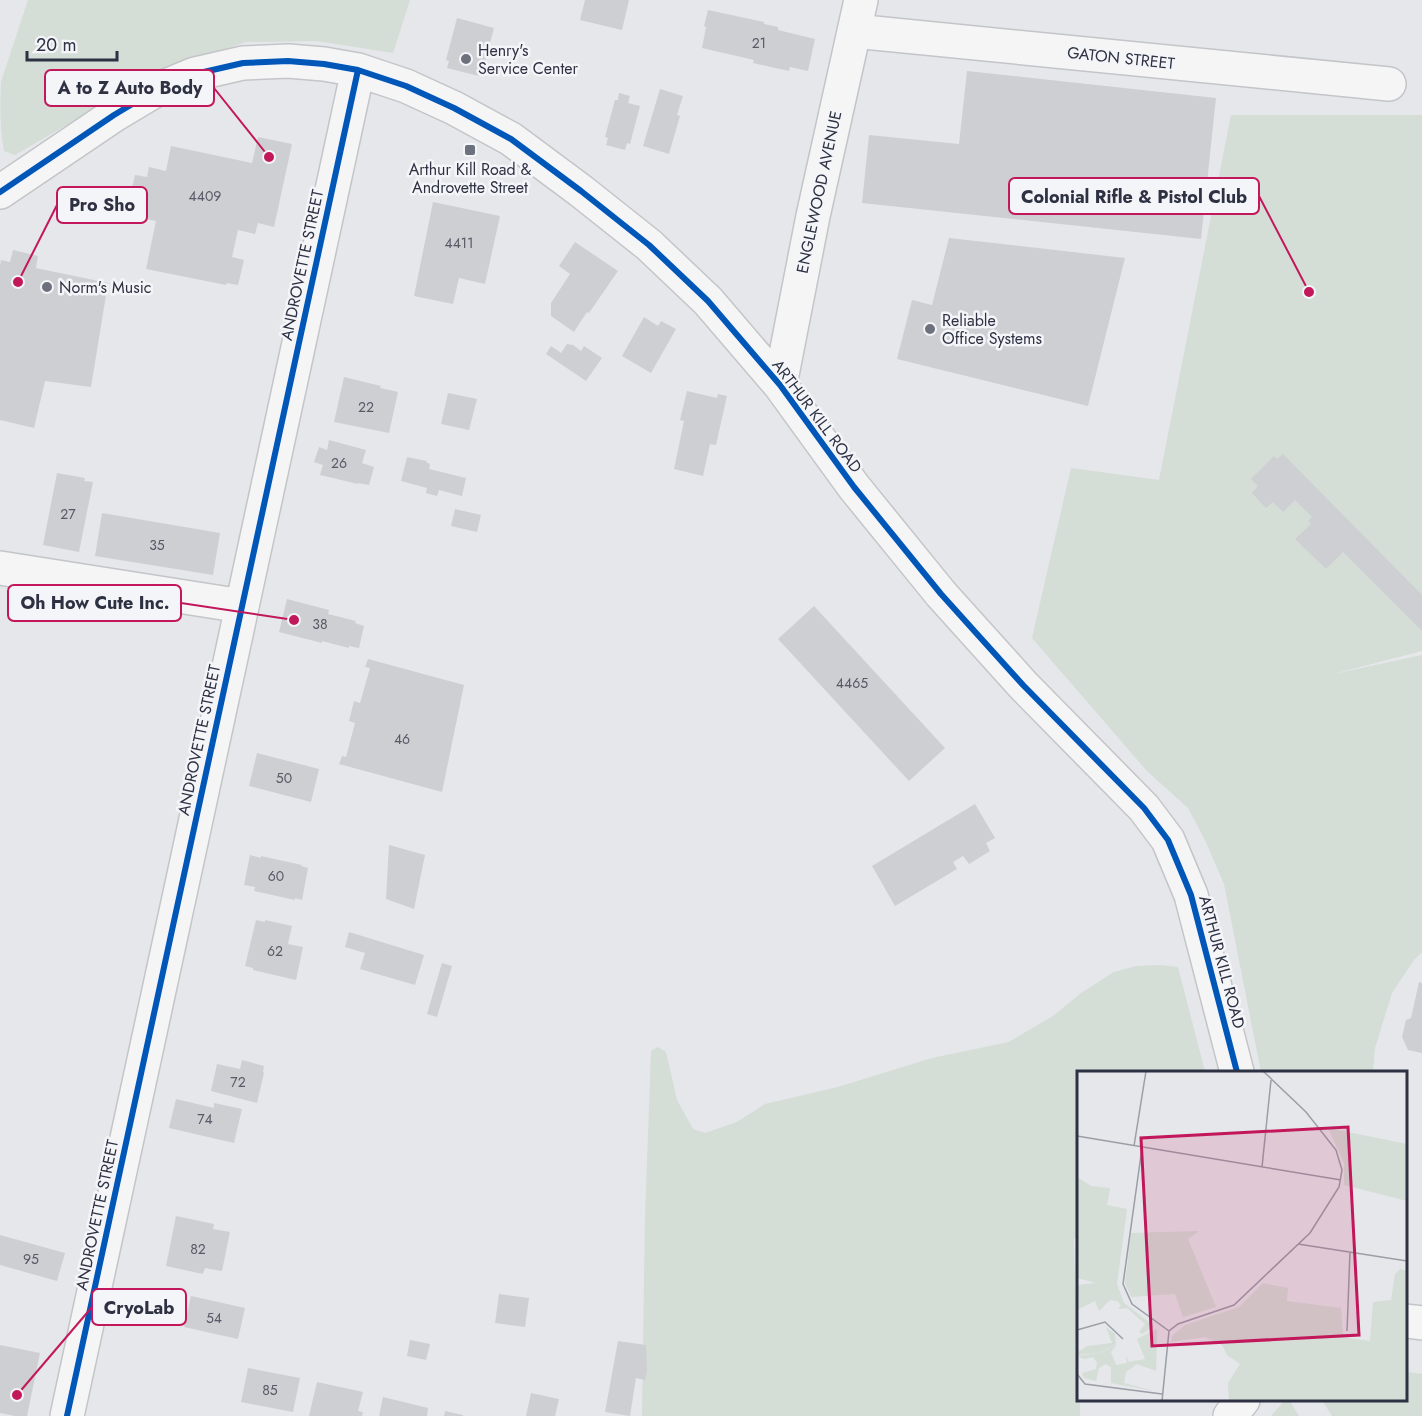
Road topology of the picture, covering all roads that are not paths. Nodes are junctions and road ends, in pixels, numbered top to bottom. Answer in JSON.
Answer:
{"nodes":[{"id":1,"x":858,"y":16,"type":"edge"},
{"id":2,"x":358,"y":70,"type":"junction"},
{"id":3,"x":1389,"y":84,"type":"dead end"},
{"id":4,"x":0,"y":192,"type":"edge"},
{"id":5,"x":780,"y":385,"type":"junction"},
{"id":6,"x":0,"y":568,"type":"edge"},
{"id":7,"x":242,"y":606,"type":"junction"},
{"id":8,"x":1237,"y":1071,"type":"edge"},
{"id":9,"x":1407,"y":1321,"type":"edge"},
{"id":10,"x":1422,"y":1323,"type":"edge"},
{"id":11,"x":1242,"y":1401,"type":"edge"},
{"id":12,"x":73,"y":1415,"type":"edge"},
{"id":13,"x":1230,"y":1416,"type":"edge"}],
"edges":[{"from":1,"to":3,"type":"street","name":"GATON STREET"},
{"from":1,"to":5,"type":"street","name":"ENGLEWOOD AVENUE"},
{"from":2,"to":4,"type":"street","name":"ARTHUR KILL ROAD"},
{"from":2,"to":5,"type":"street","name":"ARTHUR KILL ROAD"},
{"from":2,"to":7,"type":"street","name":"ANDROVETTE STREET"},
{"from":5,"to":8,"type":"street","name":"ARTHUR KILL ROAD"},
{"from":6,"to":7,"type":"street"},
{"from":7,"to":12,"type":"street","name":"ANDROVETTE STREET"},
{"from":9,"to":10,"type":"street"},
{"from":11,"to":13,"type":"street"}]}
